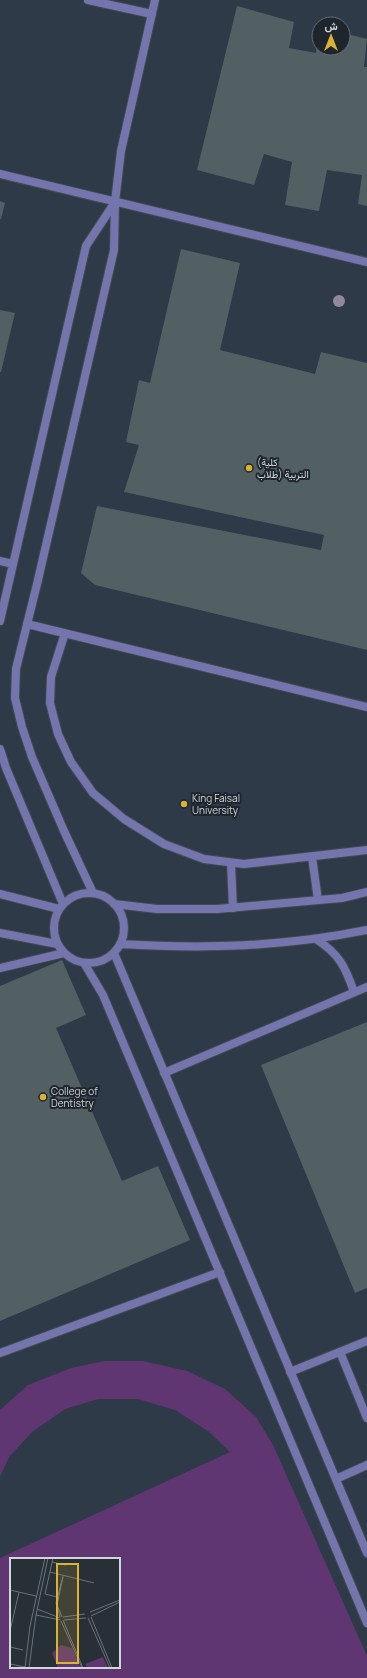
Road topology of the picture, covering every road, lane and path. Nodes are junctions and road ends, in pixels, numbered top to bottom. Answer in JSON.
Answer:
{"nodes":[{"id":1,"x":88,"y":0,"type":"edge"},
{"id":2,"x":155,"y":0,"type":"edge"},
{"id":3,"x":152,"y":14,"type":"junction"},
{"id":4,"x":0,"y":174,"type":"edge"},
{"id":5,"x":115,"y":202,"type":"junction"},
{"id":6,"x":367,"y":262,"type":"edge"},
{"id":7,"x":0,"y":561,"type":"edge"},
{"id":8,"x":13,"y":564,"type":"junction"},
{"id":9,"x":0,"y":621,"type":"edge"},
{"id":10,"x":27,"y":624,"type":"junction"},
{"id":11,"x":65,"y":633,"type":"junction"},
{"id":12,"x":367,"y":707,"type":"edge"},
{"id":13,"x":0,"y":749,"type":"edge"},
{"id":14,"x":367,"y":850,"type":"edge"},
{"id":15,"x":312,"y":857,"type":"junction"},
{"id":16,"x":231,"y":863,"type":"junction"},
{"id":17,"x":367,"y":892,"type":"edge"},
{"id":18,"x":93,"y":893,"type":"junction"},
{"id":19,"x":0,"y":894,"type":"edge"},
{"id":20,"x":318,"y":900,"type":"junction"},
{"id":21,"x":114,"y":904,"type":"junction"},
{"id":22,"x":61,"y":907,"type":"junction"},
{"id":23,"x":233,"y":908,"type":"junction"},
{"id":24,"x":367,"y":930,"type":"edge"},
{"id":25,"x":0,"y":933,"type":"edge"},
{"id":26,"x":316,"y":939,"type":"junction"},
{"id":27,"x":57,"y":944,"type":"junction"},
{"id":28,"x":120,"y":944,"type":"junction"},
{"id":29,"x":64,"y":953,"type":"junction"},
{"id":30,"x":114,"y":953,"type":"junction"},
{"id":31,"x":84,"y":963,"type":"junction"},
{"id":32,"x":0,"y":968,"type":"edge"},
{"id":33,"x":367,"y":987,"type":"edge"},
{"id":34,"x":354,"y":992,"type":"junction"},
{"id":35,"x":164,"y":1073,"type":"junction"},
{"id":36,"x":220,"y":1272,"type":"junction"},
{"id":37,"x":367,"y":1342,"type":"edge"},
{"id":38,"x":340,"y":1352,"type":"junction"},
{"id":39,"x":0,"y":1353,"type":"edge"},
{"id":40,"x":290,"y":1372,"type":"junction"},
{"id":41,"x":367,"y":1418,"type":"edge"},
{"id":42,"x":367,"y":1465,"type":"edge"},
{"id":43,"x":336,"y":1479,"type":"junction"},
{"id":44,"x":367,"y":1553,"type":"edge"},
{"id":45,"x":367,"y":1623,"type":"edge"}],
"edges":[{"from":1,"to":3,"type":"street"},
{"from":2,"to":3,"type":"street"},
{"from":3,"to":5,"type":"street"},
{"from":4,"to":5,"type":"street"},
{"from":5,"to":6,"type":"street"},
{"from":5,"to":8,"type":"street"},
{"from":5,"to":10,"type":"street"},
{"from":7,"to":8,"type":"street"},
{"from":8,"to":9,"type":"street"},
{"from":10,"to":11,"type":"street"},
{"from":10,"to":18,"type":"street"},
{"from":11,"to":12,"type":"street"},
{"from":11,"to":16,"type":"street"},
{"from":13,"to":22,"type":"street"},
{"from":14,"to":15,"type":"street"},
{"from":15,"to":16,"type":"street"},
{"from":15,"to":20,"type":"street"},
{"from":16,"to":23,"type":"street"},
{"from":17,"to":20,"type":"street"},
{"from":18,"to":21,"type":"street"},
{"from":18,"to":22,"type":"street"},
{"from":19,"to":22,"type":"street"},
{"from":20,"to":23,"type":"street"},
{"from":21,"to":23,"type":"street"},
{"from":21,"to":28,"type":"street"},
{"from":22,"to":27,"type":"street"},
{"from":24,"to":26,"type":"street"},
{"from":25,"to":27,"type":"street"},
{"from":26,"to":28,"type":"street"},
{"from":26,"to":34,"type":"street"},
{"from":27,"to":29,"type":"street"},
{"from":28,"to":30,"type":"street"},
{"from":29,"to":31,"type":"street"},
{"from":29,"to":32,"type":"street"},
{"from":30,"to":31,"type":"street"},
{"from":30,"to":35,"type":"street"},
{"from":31,"to":36,"type":"street"},
{"from":33,"to":34,"type":"street"},
{"from":34,"to":35,"type":"street"},
{"from":35,"to":40,"type":"street"},
{"from":36,"to":39,"type":"street"},
{"from":36,"to":45,"type":"street"},
{"from":37,"to":38,"type":"street"},
{"from":38,"to":40,"type":"street"},
{"from":38,"to":41,"type":"street"},
{"from":40,"to":43,"type":"street"},
{"from":42,"to":43,"type":"street"},
{"from":43,"to":44,"type":"street"}]}
